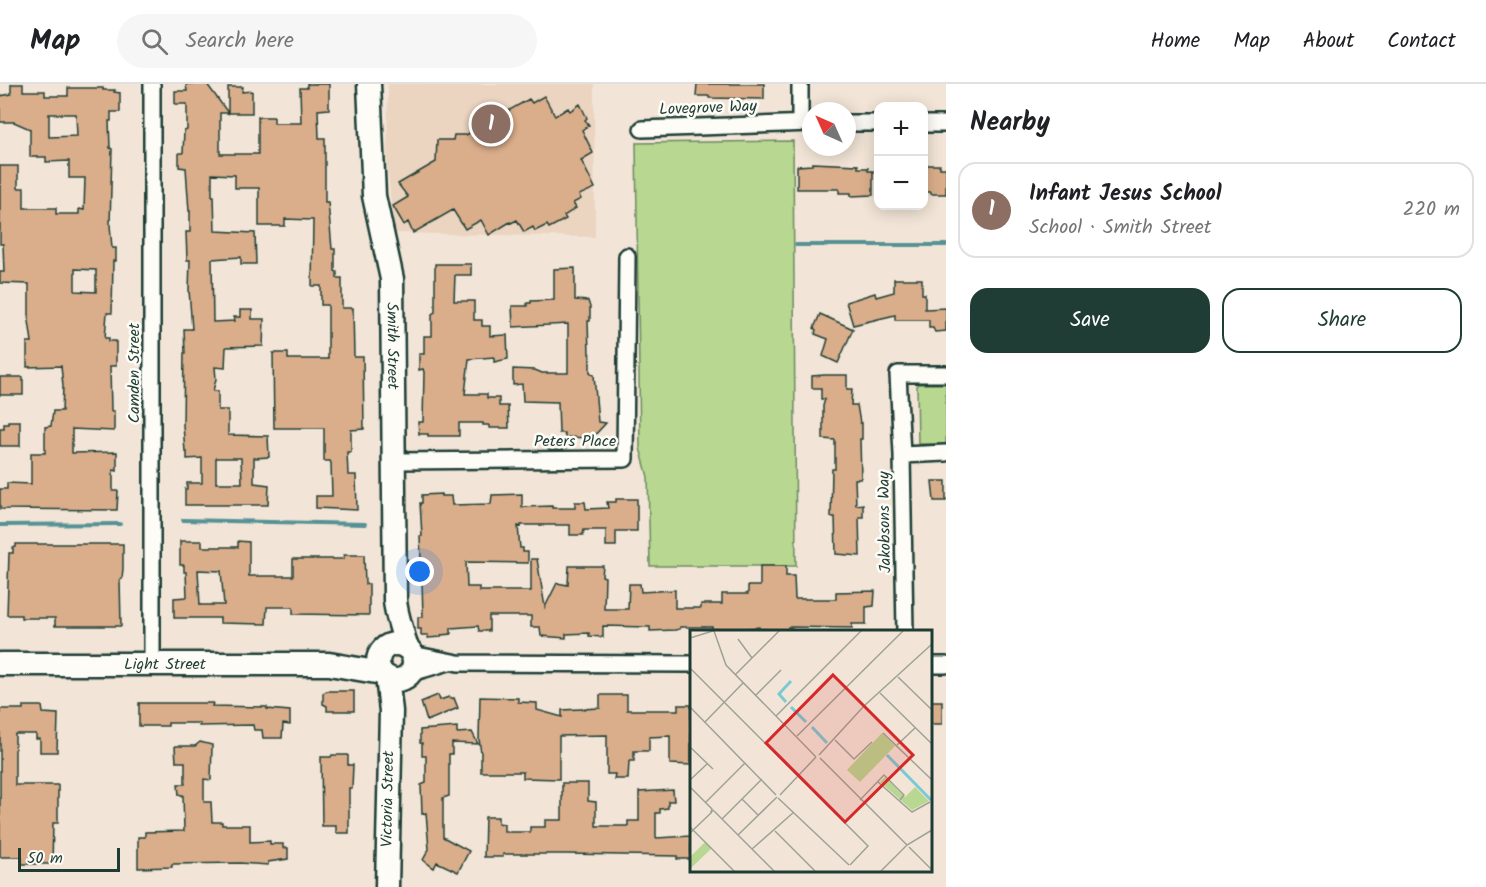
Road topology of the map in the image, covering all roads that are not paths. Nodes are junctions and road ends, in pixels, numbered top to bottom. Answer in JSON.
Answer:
{"nodes":[{"id":1,"x":152,"y":84,"type":"edge"},
{"id":2,"x":369,"y":84,"type":"edge"},
{"id":3,"x":800,"y":84,"type":"edge"},
{"id":4,"x":802,"y":102,"type":"edge"},
{"id":5,"x":802,"y":123,"type":"edge"},
{"id":6,"x":856,"y":123,"type":"edge"},
{"id":7,"x":874,"y":123,"type":"edge"},
{"id":8,"x":928,"y":124,"type":"edge"},
{"id":9,"x":946,"y":124,"type":"edge"},
{"id":10,"x":642,"y":129,"type":"dead end"},
{"id":11,"x":627,"y":256,"type":"dead end"},
{"id":12,"x":946,"y":374,"type":"edge"},
{"id":13,"x":946,"y":453,"type":"edge"},
{"id":14,"x":902,"y":455,"type":"junction"},
{"id":15,"x":394,"y":461,"type":"junction"},
{"id":16,"x":905,"y":630,"type":"edge"},
{"id":17,"x":397,"y":662,"type":"junction"},
{"id":18,"x":152,"y":663,"type":"junction"},
{"id":19,"x":0,"y":664,"type":"edge"},
{"id":20,"x":690,"y":664,"type":"edge"},
{"id":21,"x":387,"y":887,"type":"edge"}],
"edges":[{"from":1,"to":18,"type":"street","name":"Camden Street"},
{"from":2,"to":15,"type":"street","name":"Smith Street"},
{"from":3,"to":4,"type":"street"},
{"from":5,"to":10,"type":"street","name":"Lovegrove Way"},
{"from":6,"to":7,"type":"street"},
{"from":8,"to":9,"type":"street"},
{"from":11,"to":15,"type":"street","name":"Peters Place"},
{"from":12,"to":14,"type":"street"},
{"from":13,"to":14,"type":"street","name":"Jakobsons Way"},
{"from":14,"to":16,"type":"street","name":"Jakobsons Way"},
{"from":15,"to":17,"type":"street","name":"Smith Street"},
{"from":17,"to":18,"type":"street","name":"Light Street"},
{"from":17,"to":20,"type":"street","name":"Light Street"},
{"from":17,"to":21,"type":"street","name":"Victoria Street"},
{"from":18,"to":19,"type":"street","name":"Light Street"}]}
